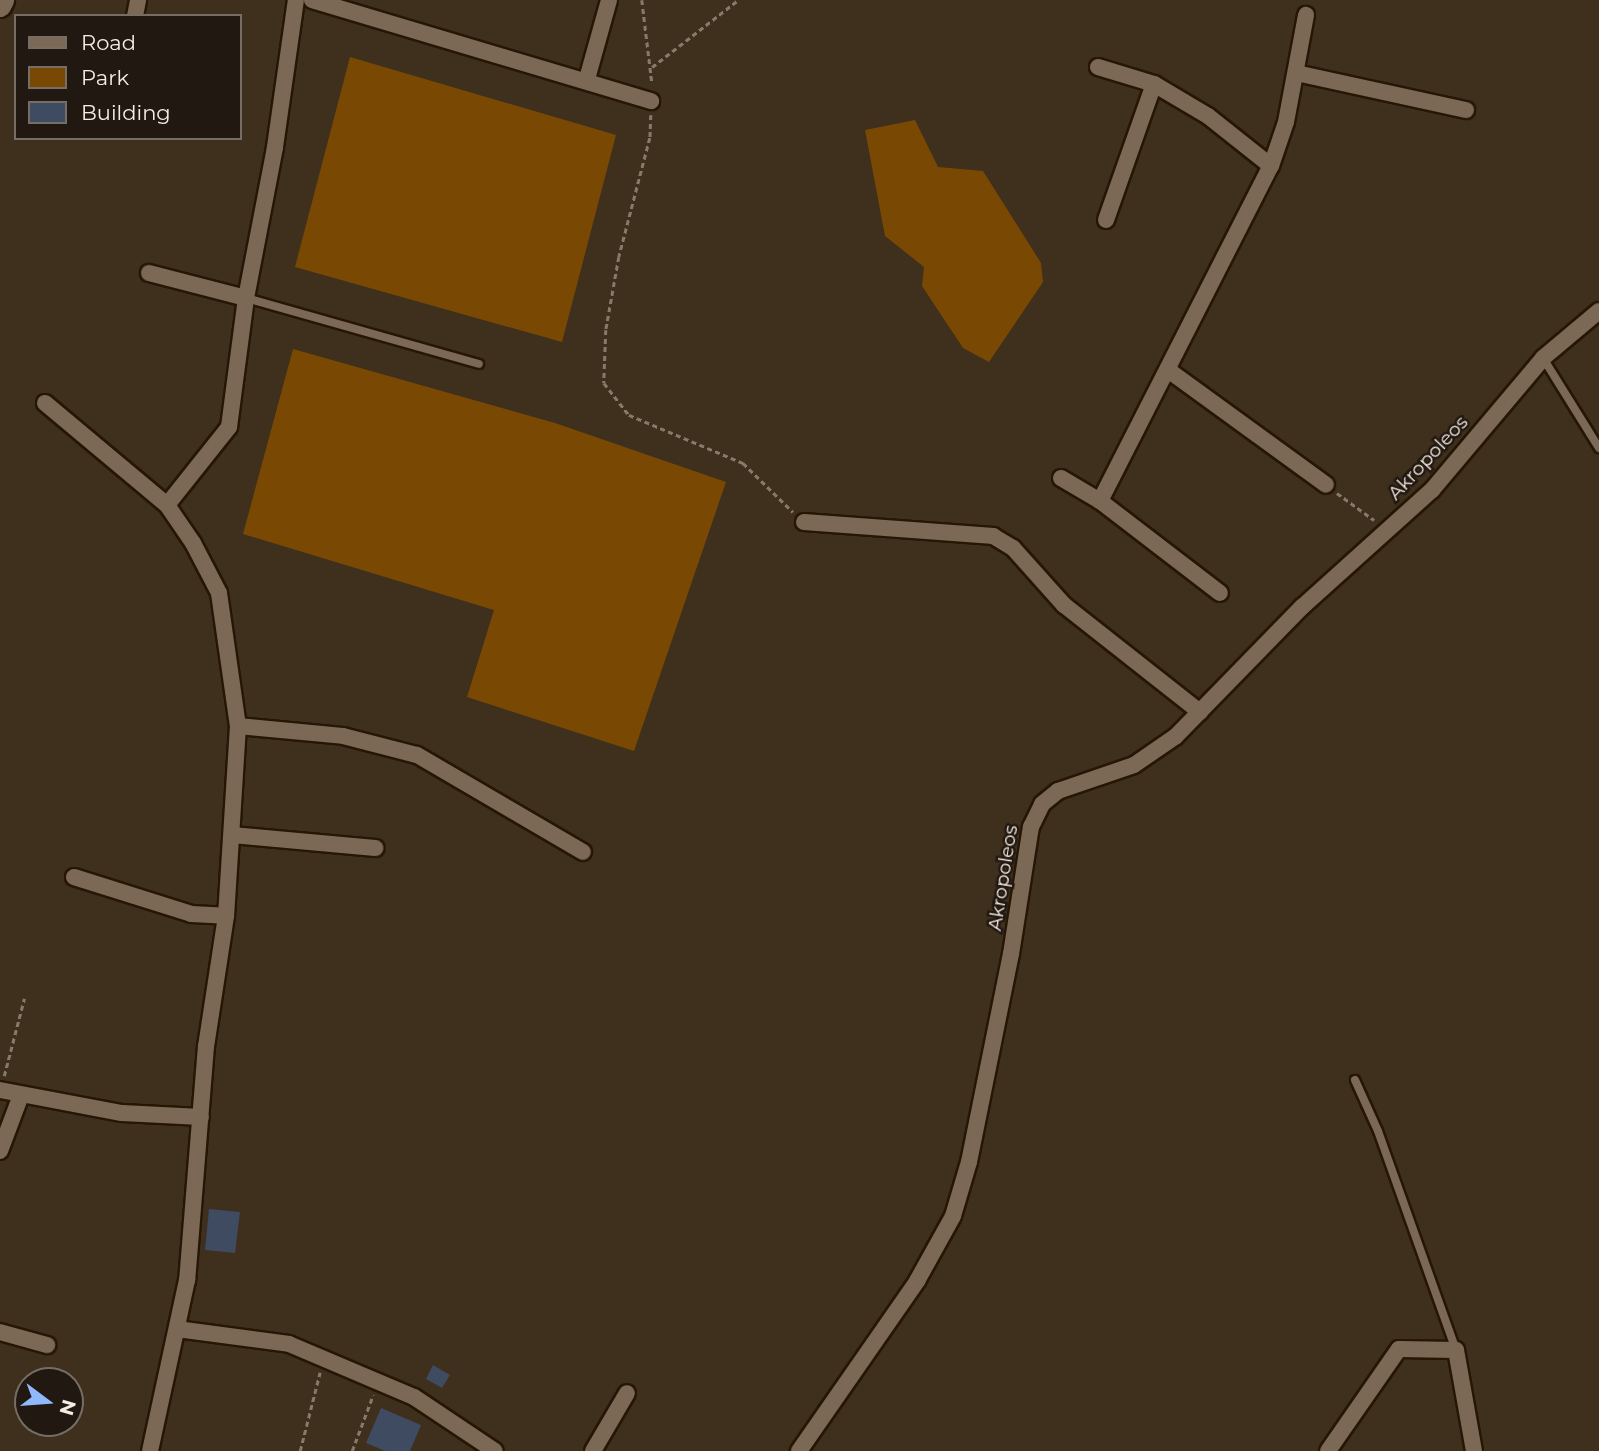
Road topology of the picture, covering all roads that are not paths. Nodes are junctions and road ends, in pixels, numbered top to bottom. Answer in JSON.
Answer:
{"nodes":[{"id":1,"x":3,"y":0,"type":"edge"},
{"id":2,"x":296,"y":0,"type":"edge"},
{"id":3,"x":312,"y":0,"type":"edge"},
{"id":4,"x":609,"y":0,"type":"edge"},
{"id":5,"x":0,"y":6,"type":"edge"},
{"id":6,"x":1306,"y":15,"type":"dead end"},
{"id":7,"x":1098,"y":67,"type":"dead end"},
{"id":8,"x":1296,"y":73,"type":"junction"},
{"id":9,"x":587,"y":79,"type":"junction"},
{"id":10,"x":1154,"y":84,"type":"junction"},
{"id":11,"x":651,"y":101,"type":"road end"},
{"id":12,"x":1466,"y":110,"type":"dead end"},
{"id":13,"x":1271,"y":166,"type":"junction"},
{"id":14,"x":1106,"y":220,"type":"dead end"},
{"id":15,"x":149,"y":273,"type":"dead end"},
{"id":16,"x":246,"y":298,"type":"junction"},
{"id":17,"x":1599,"y":311,"type":"edge"},
{"id":18,"x":1543,"y":358,"type":"junction"},
{"id":19,"x":479,"y":364,"type":"dead end"},
{"id":20,"x":1168,"y":370,"type":"junction"},
{"id":21,"x":45,"y":403,"type":"dead end"},
{"id":22,"x":1599,"y":448,"type":"edge"},
{"id":23,"x":1061,"y":478,"type":"dead end"},
{"id":24,"x":1326,"y":485,"type":"road end"},
{"id":25,"x":1100,"y":501,"type":"junction"},
{"id":26,"x":167,"y":505,"type":"junction"},
{"id":27,"x":804,"y":522,"type":"road end"},
{"id":28,"x":1220,"y":593,"type":"dead end"},
{"id":29,"x":1200,"y":712,"type":"junction"},
{"id":30,"x":238,"y":726,"type":"junction"},
{"id":31,"x":232,"y":835,"type":"junction"},
{"id":32,"x":375,"y":848,"type":"dead end"},
{"id":33,"x":583,"y":852,"type":"dead end"},
{"id":34,"x":74,"y":877,"type":"dead end"},
{"id":35,"x":226,"y":916,"type":"junction"},
{"id":36,"x":1355,"y":1080,"type":"dead end"},
{"id":37,"x":0,"y":1090,"type":"edge"},
{"id":38,"x":21,"y":1095,"type":"junction"},
{"id":39,"x":201,"y":1117,"type":"junction"},
{"id":40,"x":0,"y":1151,"type":"edge"},
{"id":41,"x":177,"y":1329,"type":"junction"},
{"id":42,"x":0,"y":1332,"type":"edge"},
{"id":43,"x":47,"y":1345,"type":"dead end"},
{"id":44,"x":1456,"y":1350,"type":"junction"},
{"id":45,"x":627,"y":1393,"type":"dead end"},
{"id":46,"x":150,"y":1451,"type":"edge"},
{"id":47,"x":495,"y":1451,"type":"edge"},
{"id":48,"x":593,"y":1451,"type":"edge"},
{"id":49,"x":799,"y":1451,"type":"edge"},
{"id":50,"x":1328,"y":1451,"type":"edge"},
{"id":51,"x":1474,"y":1451,"type":"edge"}],
"edges":[{"from":1,"to":5,"type":"main road"},
{"from":2,"to":16,"type":"street"},
{"from":3,"to":9,"type":"street"},
{"from":4,"to":9,"type":"street"},
{"from":6,"to":8,"type":"street"},
{"from":7,"to":10,"type":"street"},
{"from":8,"to":12,"type":"street"},
{"from":8,"to":13,"type":"street"},
{"from":9,"to":11,"type":"street"},
{"from":10,"to":13,"type":"street"},
{"from":10,"to":14,"type":"street"},
{"from":13,"to":20,"type":"street"},
{"from":15,"to":16,"type":"street"},
{"from":16,"to":19,"type":"lane"},
{"from":16,"to":26,"type":"street"},
{"from":17,"to":18,"type":"street","name":"Akropoleos"},
{"from":18,"to":22,"type":"lane"},
{"from":18,"to":29,"type":"street","name":"Akropoleos"},
{"from":20,"to":24,"type":"street"},
{"from":20,"to":25,"type":"street"},
{"from":21,"to":26,"type":"street"},
{"from":23,"to":25,"type":"street"},
{"from":25,"to":28,"type":"street"},
{"from":26,"to":30,"type":"street"},
{"from":27,"to":29,"type":"street"},
{"from":29,"to":49,"type":"street","name":"Akropoleos"},
{"from":30,"to":31,"type":"street"},
{"from":30,"to":33,"type":"street"},
{"from":31,"to":32,"type":"street"},
{"from":31,"to":35,"type":"street"},
{"from":34,"to":35,"type":"street"},
{"from":35,"to":39,"type":"street"},
{"from":36,"to":44,"type":"lane"},
{"from":37,"to":38,"type":"street"},
{"from":38,"to":39,"type":"street"},
{"from":38,"to":40,"type":"street"},
{"from":39,"to":41,"type":"street"},
{"from":41,"to":46,"type":"street"},
{"from":41,"to":47,"type":"street"},
{"from":42,"to":43,"type":"street"},
{"from":44,"to":50,"type":"street"},
{"from":44,"to":51,"type":"street"},
{"from":45,"to":48,"type":"street"}]}
